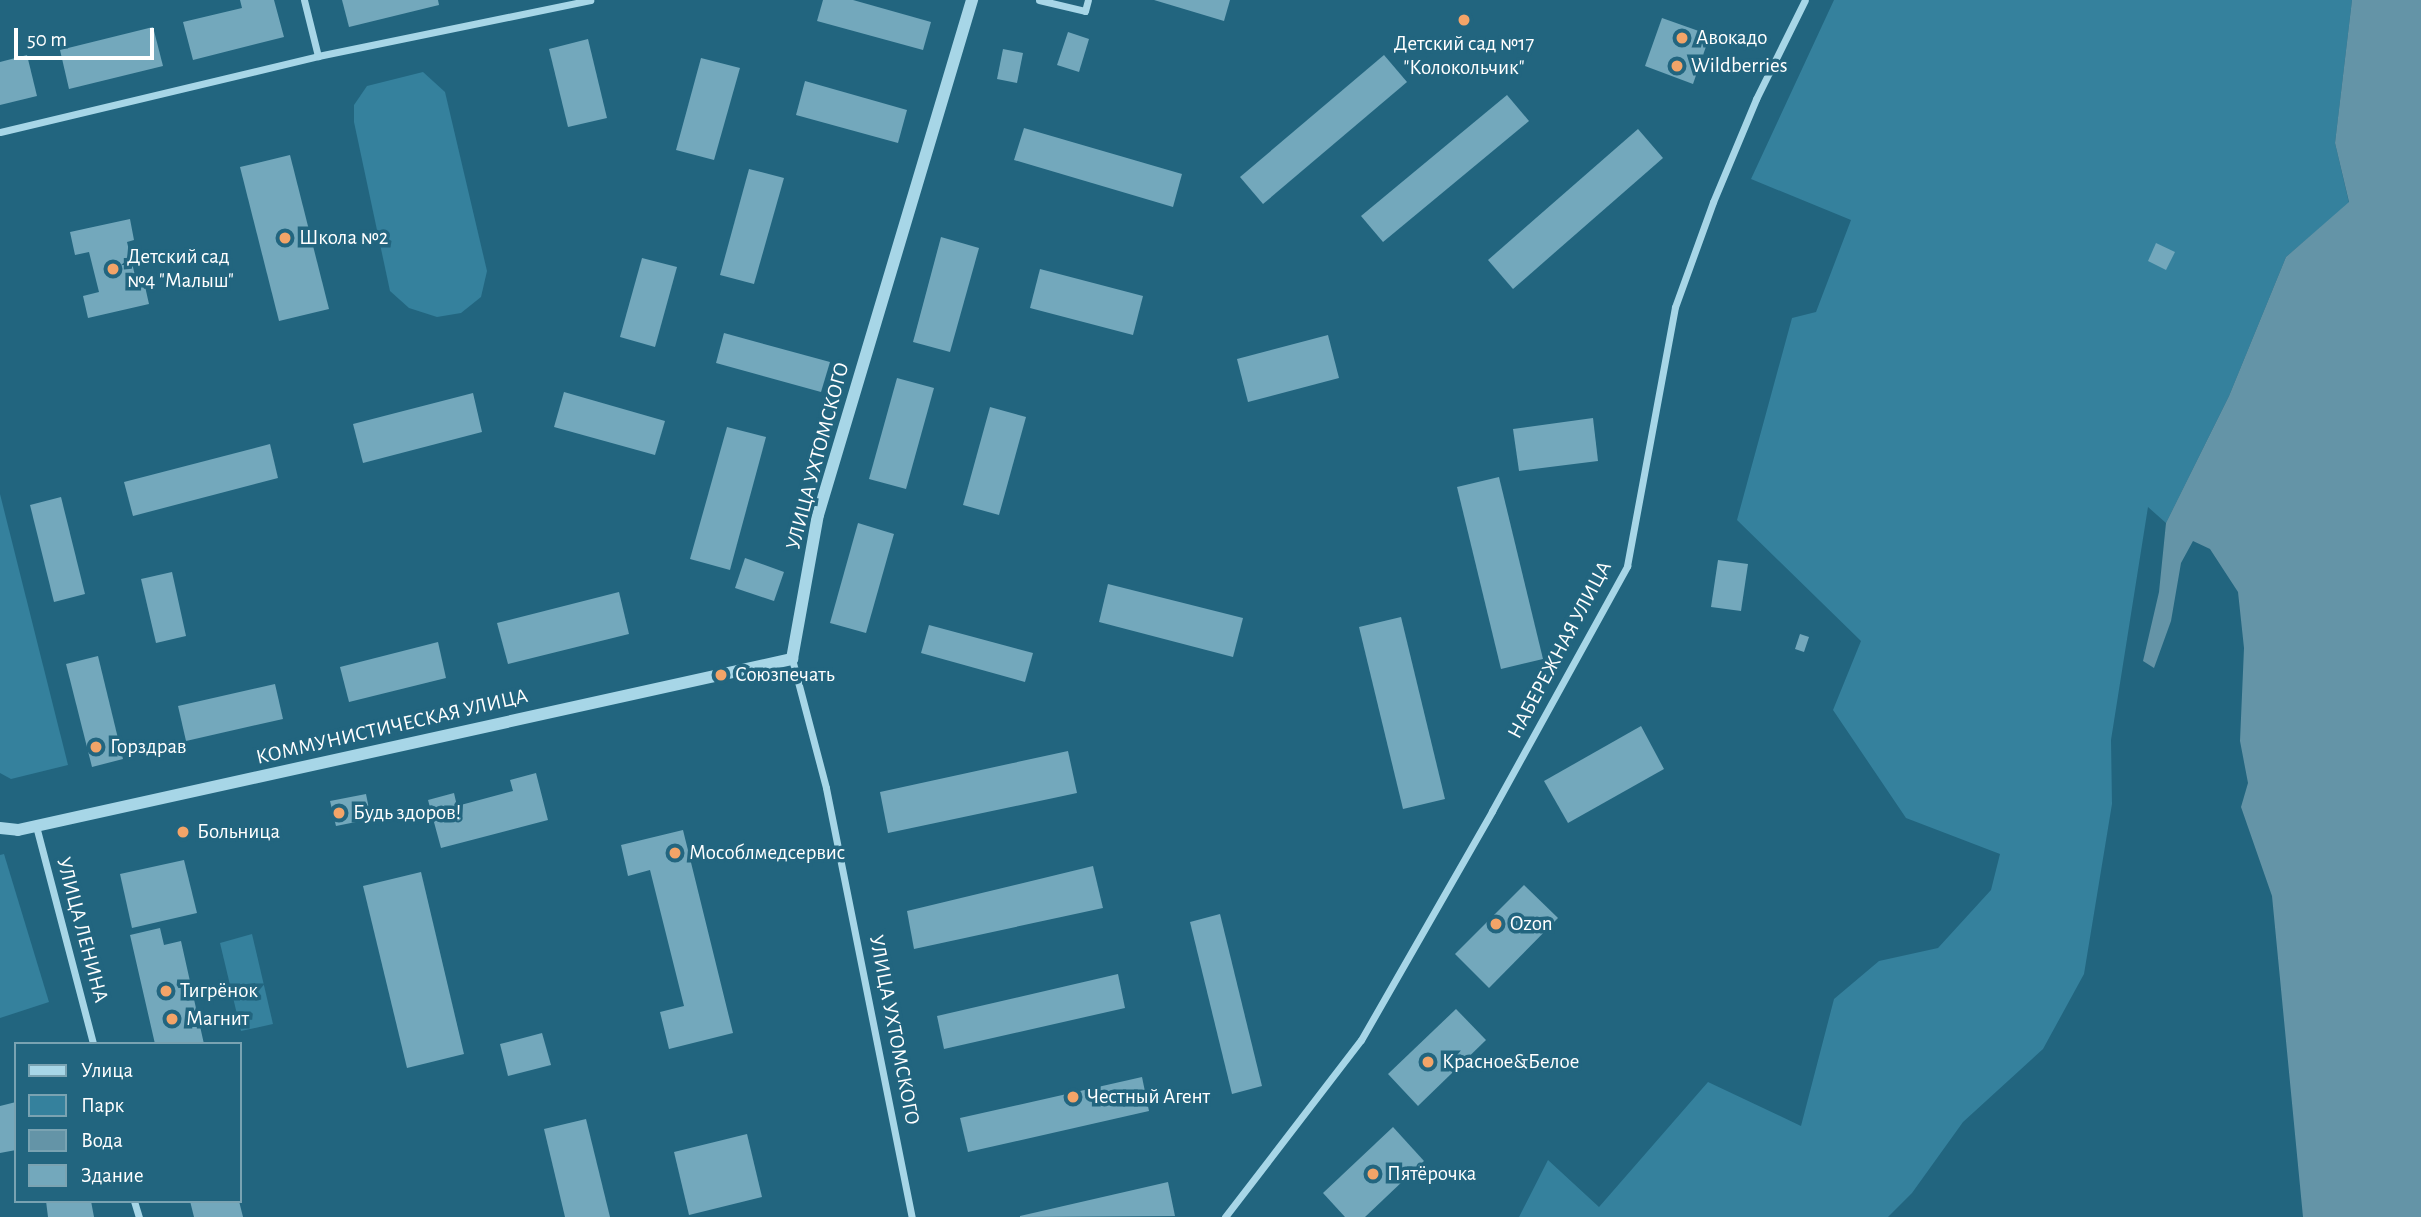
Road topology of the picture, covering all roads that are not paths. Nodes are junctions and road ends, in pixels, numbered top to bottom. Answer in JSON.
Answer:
{"nodes":[{"id":1,"x":304,"y":0,"type":"edge"},
{"id":2,"x":590,"y":0,"type":"edge"},
{"id":3,"x":972,"y":0,"type":"edge"},
{"id":4,"x":1039,"y":0,"type":"edge"},
{"id":5,"x":1088,"y":0,"type":"edge"},
{"id":6,"x":1805,"y":0,"type":"edge"},
{"id":7,"x":318,"y":56,"type":"junction"},
{"id":8,"x":0,"y":132,"type":"edge"},
{"id":9,"x":792,"y":659,"type":"junction"},
{"id":10,"x":36,"y":826,"type":"junction"},
{"id":11,"x":0,"y":828,"type":"edge"},
{"id":12,"x":18,"y":830,"type":"junction"},
{"id":13,"x":0,"y":834,"type":"edge"},
{"id":14,"x":92,"y":1042,"type":"edge"},
{"id":15,"x":912,"y":1217,"type":"edge"},
{"id":16,"x":1225,"y":1217,"type":"edge"}],
"edges":[{"from":1,"to":7,"type":"street"},
{"from":2,"to":7,"type":"street"},
{"from":3,"to":9,"type":"street","name":"УЛИЦА УХТОМСКОГО"},
{"from":4,"to":5,"type":"street"},
{"from":6,"to":16,"type":"street","name":"НАБЕРЕЖНАЯ УЛИЦА"},
{"from":7,"to":8,"type":"street"},
{"from":9,"to":10,"type":"street","name":"КОММУНИСТИЧЕСКАЯ УЛИЦА"},
{"from":9,"to":15,"type":"street","name":"УЛИЦА УХТОМСКОГО"},
{"from":10,"to":12,"type":"street","name":"КОММУНИСТИЧЕСКАЯ УЛИЦА"},
{"from":10,"to":14,"type":"street","name":"УЛИЦА ЛЕНИНА"},
{"from":11,"to":12,"type":"street","name":"КОММУНИСТИЧЕСКАЯ УЛИЦА"},
{"from":12,"to":13,"type":"street"}]}
